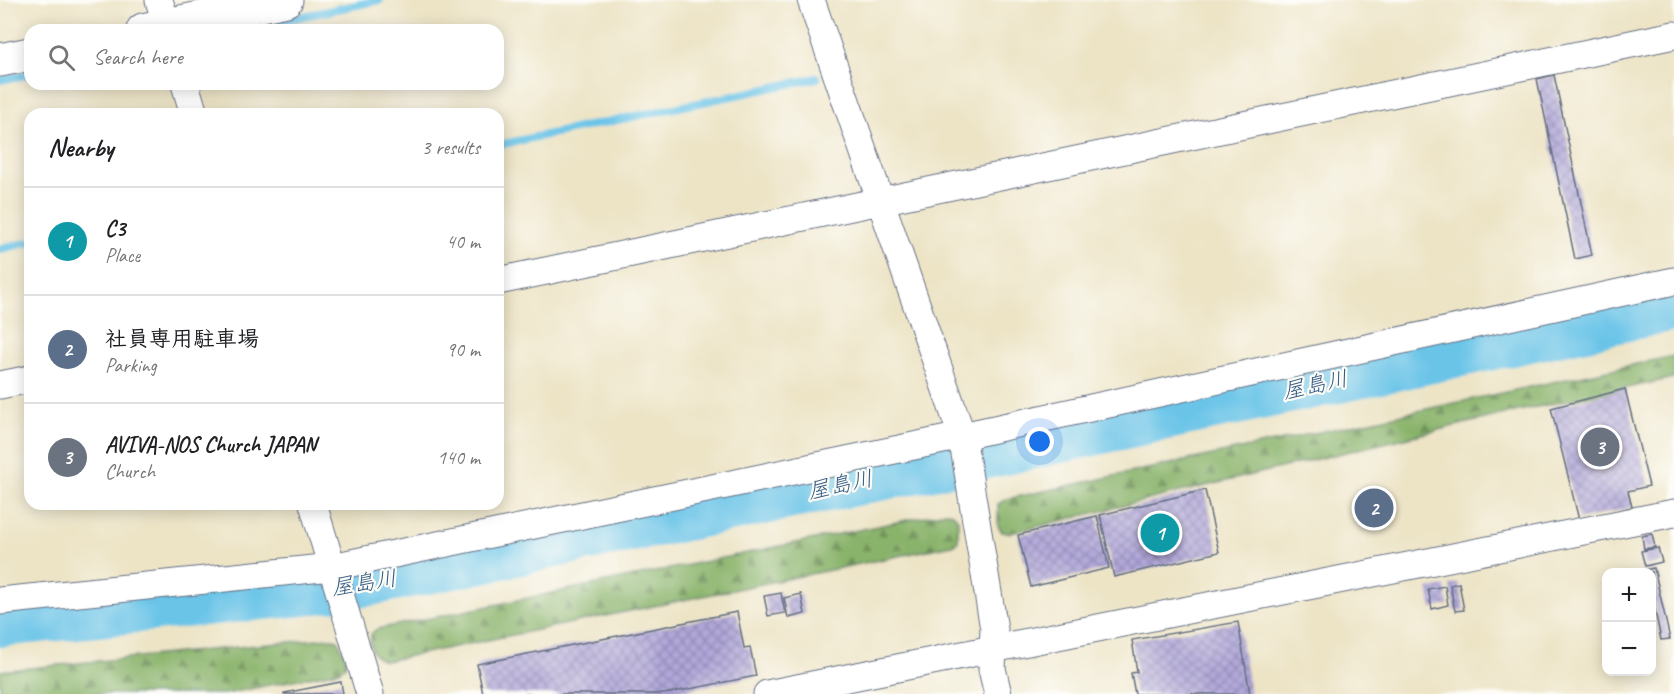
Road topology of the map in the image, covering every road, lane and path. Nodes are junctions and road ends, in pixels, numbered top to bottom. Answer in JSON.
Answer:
{"nodes":[{"id":1,"x":286,"y":0,"type":"edge"},
{"id":2,"x":811,"y":0,"type":"edge"},
{"id":3,"x":160,"y":21,"type":"edge"},
{"id":4,"x":1674,"y":35,"type":"edge"},
{"id":5,"x":24,"y":55,"type":"edge"},
{"id":6,"x":0,"y":60,"type":"edge"},
{"id":7,"x":187,"y":90,"type":"edge"},
{"id":8,"x":192,"y":108,"type":"edge"},
{"id":9,"x":881,"y":201,"type":"junction"},
{"id":10,"x":504,"y":280,"type":"edge"},
{"id":11,"x":1674,"y":281,"type":"edge"},
{"id":12,"x":24,"y":380,"type":"edge"},
{"id":13,"x":0,"y":385,"type":"edge"},
{"id":14,"x":963,"y":440,"type":"junction"},
{"id":15,"x":315,"y":510,"type":"edge"},
{"id":16,"x":1674,"y":513,"type":"edge"},
{"id":17,"x":333,"y":570,"type":"junction"},
{"id":18,"x":0,"y":601,"type":"edge"},
{"id":19,"x":993,"y":649,"type":"junction"},
{"id":20,"x":370,"y":694,"type":"edge"},
{"id":21,"x":767,"y":694,"type":"edge"},
{"id":22,"x":998,"y":694,"type":"edge"}],
"edges":[{"from":1,"to":3,"type":"street"},
{"from":2,"to":9,"type":"street"},
{"from":4,"to":9,"type":"street"},
{"from":5,"to":6,"type":"street"},
{"from":7,"to":8,"type":"street"},
{"from":9,"to":10,"type":"street"},
{"from":9,"to":14,"type":"street"},
{"from":11,"to":14,"type":"street"},
{"from":12,"to":13,"type":"street"},
{"from":14,"to":17,"type":"street"},
{"from":14,"to":19,"type":"street"},
{"from":15,"to":17,"type":"street"},
{"from":16,"to":19,"type":"street"},
{"from":17,"to":18,"type":"street"},
{"from":17,"to":20,"type":"street"},
{"from":19,"to":21,"type":"street"},
{"from":19,"to":22,"type":"street"}]}
